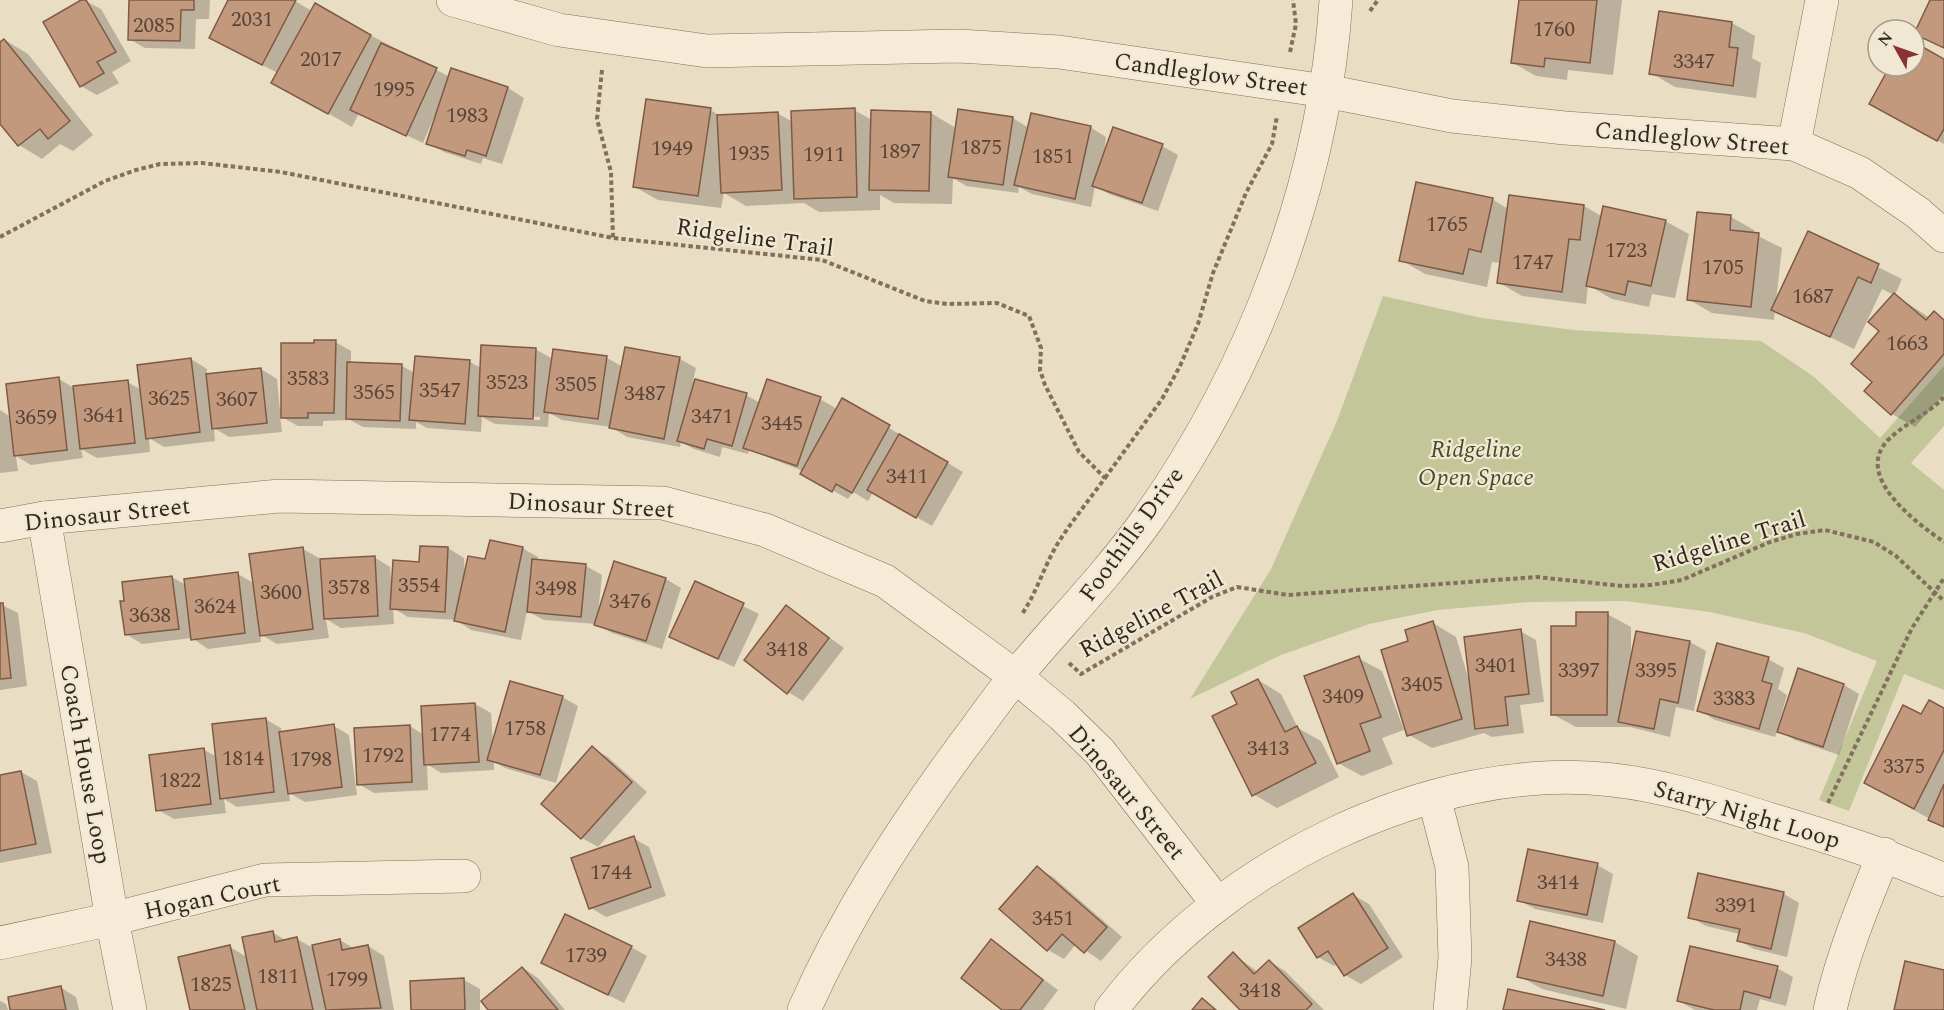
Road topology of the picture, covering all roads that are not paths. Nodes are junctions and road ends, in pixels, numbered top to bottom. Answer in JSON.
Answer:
{"nodes":[{"id":1,"x":453,"y":0,"type":"edge"},
{"id":2,"x":1336,"y":0,"type":"edge"},
{"id":3,"x":1822,"y":0,"type":"edge"},
{"id":4,"x":1326,"y":91,"type":"junction"},
{"id":5,"x":1794,"y":144,"type":"junction"},
{"id":6,"x":1944,"y":236,"type":"edge"},
{"id":7,"x":44,"y":518,"type":"junction"},
{"id":8,"x":0,"y":526,"type":"edge"},
{"id":9,"x":1015,"y":676,"type":"junction"},
{"id":10,"x":1434,"y":797,"type":"junction"},
{"id":11,"x":1884,"y":854,"type":"junction"},
{"id":12,"x":464,"y":876,"type":"dead end"},
{"id":13,"x":1944,"y":880,"type":"edge"},
{"id":14,"x":1217,"y":903,"type":"junction"},
{"id":15,"x":112,"y":919,"type":"junction"},
{"id":16,"x":0,"y":943,"type":"edge"},
{"id":17,"x":129,"y":1010,"type":"edge"},
{"id":18,"x":804,"y":1010,"type":"edge"},
{"id":19,"x":1112,"y":1010,"type":"edge"},
{"id":20,"x":1450,"y":1010,"type":"edge"},
{"id":21,"x":1830,"y":1010,"type":"edge"}],
"edges":[{"from":1,"to":4,"type":"street","name":"Candleglow Street"},
{"from":2,"to":4,"type":"street","name":"Foothills Drive"},
{"from":3,"to":5,"type":"street"},
{"from":4,"to":5,"type":"street","name":"Candleglow Street"},
{"from":4,"to":9,"type":"street","name":"Foothills Drive"},
{"from":5,"to":6,"type":"street","name":"Candleglow Street"},
{"from":7,"to":8,"type":"street","name":"Dinosaur Street"},
{"from":7,"to":9,"type":"street","name":"Dinosaur Street"},
{"from":7,"to":15,"type":"street","name":"Coach House Loop"},
{"from":9,"to":14,"type":"street","name":"Dinosaur Street"},
{"from":9,"to":18,"type":"street","name":"Foothills Drive"},
{"from":10,"to":11,"type":"street","name":"Starry Night Loop"},
{"from":10,"to":14,"type":"street","name":"Starry Night Loop"},
{"from":10,"to":20,"type":"street"},
{"from":11,"to":13,"type":"street","name":"Starry Night Loop"},
{"from":11,"to":21,"type":"street"},
{"from":12,"to":15,"type":"street","name":"Hogan Court"},
{"from":14,"to":19,"type":"street","name":"Starry Night Loop"},
{"from":15,"to":16,"type":"street","name":"Hogan Court"},
{"from":15,"to":17,"type":"street","name":"Coach House Loop"}]}
